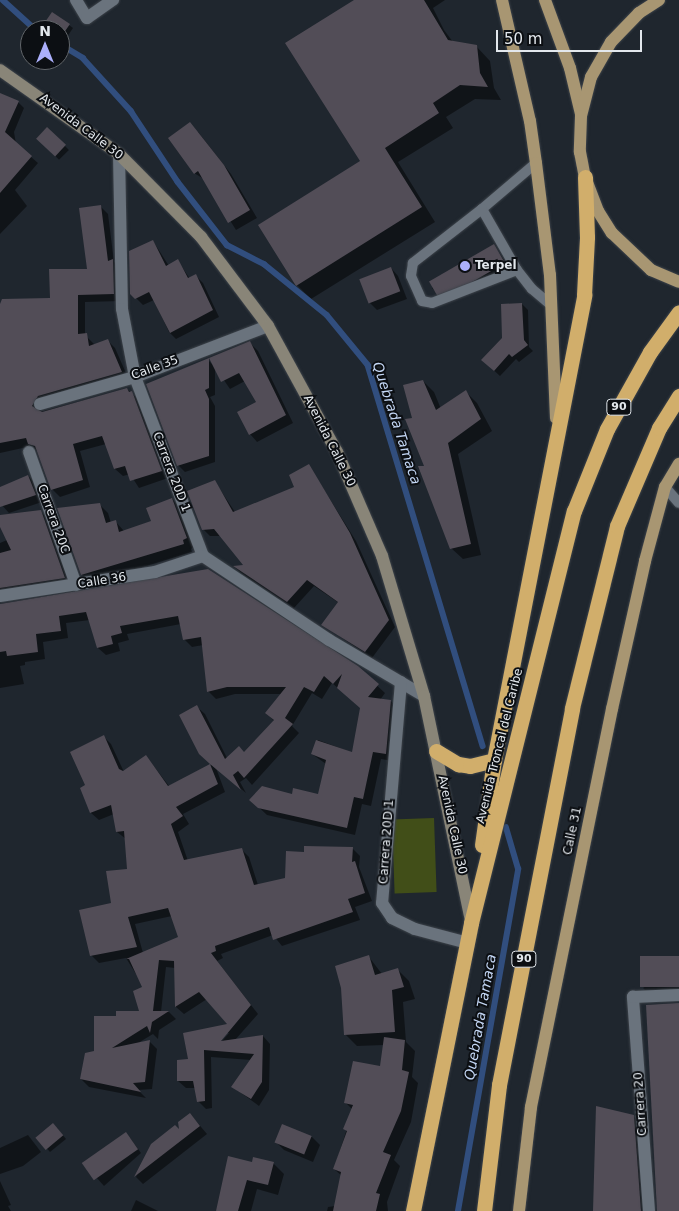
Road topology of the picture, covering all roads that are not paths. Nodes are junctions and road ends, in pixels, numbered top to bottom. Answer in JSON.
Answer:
{"nodes":[{"id":1,"x":76,"y":0,"type":"edge"},
{"id":2,"x":113,"y":0,"type":"edge"},
{"id":3,"x":502,"y":0,"type":"edge"},
{"id":4,"x":544,"y":0,"type":"edge"},
{"id":5,"x":659,"y":0,"type":"edge"},
{"id":6,"x":0,"y":70,"type":"edge"},
{"id":7,"x":581,"y":116,"type":"junction"},
{"id":8,"x":119,"y":154,"type":"junction"},
{"id":9,"x":536,"y":162,"type":"junction"},
{"id":10,"x":585,"y":177,"type":"junction"},
{"id":11,"x":482,"y":209,"type":"junction"},
{"id":12,"x":517,"y":270,"type":"junction"},
{"id":13,"x":679,"y":282,"type":"edge"},
{"id":14,"x":551,"y":305,"type":"junction"},
{"id":15,"x":679,"y":312,"type":"edge"},
{"id":16,"x":268,"y":326,"type":"junction"},
{"id":17,"x":135,"y":376,"type":"junction"},
{"id":18,"x":679,"y":396,"type":"edge"},
{"id":19,"x":40,"y":404,"type":"dead end"},
{"id":20,"x":557,"y":437,"type":"junction"},
{"id":21,"x":29,"y":452,"type":"dead end"},
{"id":22,"x":679,"y":464,"type":"edge"},
{"id":23,"x":665,"y":487,"type":"junction"},
{"id":24,"x":679,"y":503,"type":"edge"},
{"id":25,"x":202,"y":556,"type":"junction"},
{"id":26,"x":76,"y":585,"type":"junction"},
{"id":27,"x":0,"y":596,"type":"edge"},
{"id":28,"x":401,"y":682,"type":"junction"},
{"id":29,"x":424,"y":696,"type":"junction"},
{"id":30,"x":436,"y":751,"type":"junction"},
{"id":31,"x":494,"y":760,"type":"junction"},
{"id":32,"x":472,"y":923,"type":"junction"},
{"id":33,"x":468,"y":943,"type":"junction"},
{"id":34,"x":679,"y":994,"type":"edge"},
{"id":35,"x":413,"y":1211,"type":"edge"},
{"id":36,"x":484,"y":1211,"type":"edge"},
{"id":37,"x":519,"y":1211,"type":"edge"},
{"id":38,"x":649,"y":1211,"type":"edge"}],
"edges":[{"from":1,"to":2,"type":"street"},
{"from":3,"to":9,"type":"main road"},
{"from":4,"to":7,"type":"main road"},
{"from":5,"to":7,"type":"main road"},
{"from":6,"to":8,"type":"main road","name":"Avenida Calle 30"},
{"from":7,"to":10,"type":"main road"},
{"from":8,"to":16,"type":"main road","name":"Avenida Calle 30"},
{"from":8,"to":17,"type":"street","name":"Carrera 20D 1"},
{"from":9,"to":11,"type":"lane"},
{"from":9,"to":14,"type":"main road"},
{"from":10,"to":13,"type":"main road"},
{"from":10,"to":20,"type":"highway"},
{"from":11,"to":12,"type":"lane"},
{"from":11,"to":12,"type":"lane"},
{"from":12,"to":14,"type":"lane"},
{"from":14,"to":20,"type":"main road"},
{"from":15,"to":32,"type":"highway","name":"Avenida Troncal del Caribe","number":"90"},
{"from":16,"to":17,"type":"street","name":"Calle 35"},
{"from":16,"to":29,"type":"main road","name":"Avenida Calle 30"},
{"from":17,"to":19,"type":"street","name":"Calle 35"},
{"from":17,"to":25,"type":"street","name":"Carrera 20D 1"},
{"from":18,"to":36,"type":"highway","number":"90"},
{"from":20,"to":31,"type":"highway"},
{"from":21,"to":26,"type":"street","name":"Carrera 20C"},
{"from":22,"to":23,"type":"main road","name":"Calle 31"},
{"from":23,"to":24,"type":"lane"},
{"from":23,"to":37,"type":"main road","name":"Calle 31"},
{"from":25,"to":26,"type":"street","name":"Calle 36"},
{"from":25,"to":28,"type":"street"},
{"from":26,"to":27,"type":"street","name":"Calle 36"},
{"from":28,"to":29,"type":"street"},
{"from":28,"to":33,"type":"street","name":"Carrera 20D 1"},
{"from":29,"to":30,"type":"main road","name":"Avenida Calle 30"},
{"from":30,"to":31,"type":"highway"},
{"from":30,"to":32,"type":"main road","name":"Avenida Calle 30"},
{"from":31,"to":32,"type":"highway"},
{"from":32,"to":33,"type":"highway","name":"Avenida Troncal del Caribe","number":"90"},
{"from":33,"to":35,"type":"highway","name":"Avenida Troncal del Caribe","number":"90"},
{"from":34,"to":38,"type":"street","name":"Carrera 20"}]}
